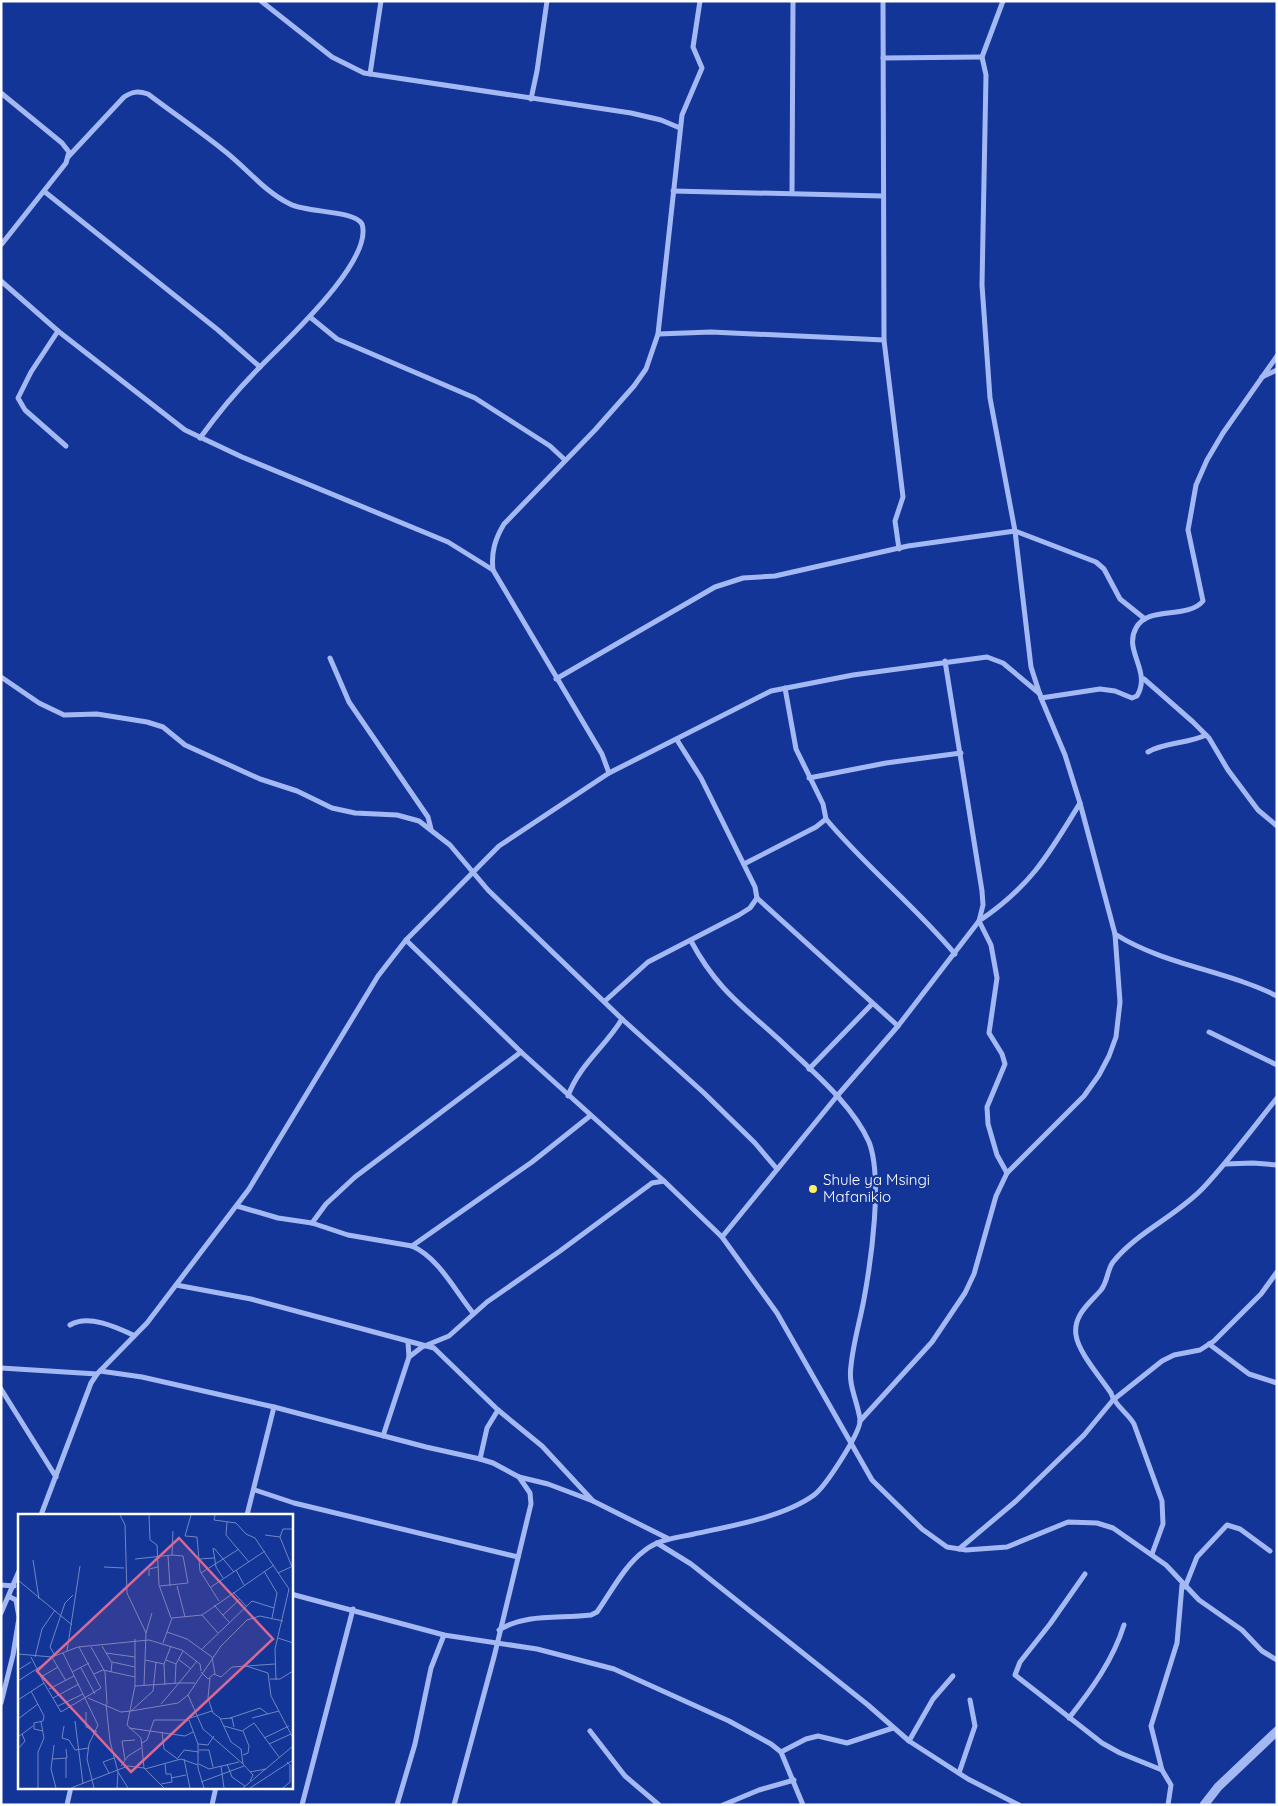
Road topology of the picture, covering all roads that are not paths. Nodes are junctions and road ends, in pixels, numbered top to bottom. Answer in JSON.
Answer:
{"nodes":[{"id":1,"x":381,"y":1,"type":"edge"},
{"id":2,"x":547,"y":1,"type":"edge"},
{"id":3,"x":700,"y":1,"type":"edge"},
{"id":4,"x":793,"y":1,"type":"edge"},
{"id":5,"x":883,"y":1,"type":"edge"},
{"id":6,"x":1003,"y":1,"type":"edge"},
{"id":7,"x":263,"y":2,"type":"edge"},
{"id":8,"x":982,"y":57,"type":"junction"},
{"id":9,"x":883,"y":58,"type":"junction"},
{"id":10,"x":370,"y":74,"type":"junction"},
{"id":11,"x":1,"y":93,"type":"edge"},
{"id":12,"x":531,"y":99,"type":"junction"},
{"id":13,"x":680,"y":128,"type":"junction"},
{"id":14,"x":68,"y":157,"type":"junction"},
{"id":15,"x":672,"y":191,"type":"junction"},
{"id":16,"x":45,"y":192,"type":"junction"},
{"id":17,"x":792,"y":193,"type":"junction"},
{"id":18,"x":883,"y":196,"type":"junction"},
{"id":19,"x":1,"y":245,"type":"edge"},
{"id":20,"x":1,"y":281,"type":"edge"},
{"id":21,"x":310,"y":317,"type":"junction"},
{"id":22,"x":58,"y":331,"type":"junction"},
{"id":23,"x":658,"y":334,"type":"junction"},
{"id":24,"x":884,"y":340,"type":"junction"},
{"id":25,"x":1277,"y":356,"type":"edge"},
{"id":26,"x":260,"y":367,"type":"junction"},
{"id":27,"x":1277,"y":370,"type":"edge"},
{"id":28,"x":1262,"y":377,"type":"junction"},
{"id":29,"x":200,"y":438,"type":"junction"},
{"id":30,"x":66,"y":446,"type":"dead end"},
{"id":31,"x":565,"y":460,"type":"junction"},
{"id":32,"x":1015,"y":531,"type":"junction"},
{"id":33,"x":899,"y":549,"type":"junction"},
{"id":34,"x":493,"y":570,"type":"junction"},
{"id":35,"x":1145,"y":619,"type":"junction"},
{"id":36,"x":330,"y":658,"type":"dead end"},
{"id":37,"x":945,"y":661,"type":"junction"},
{"id":38,"x":1,"y":677,"type":"edge"},
{"id":39,"x":556,"y":679,"type":"junction"},
{"id":40,"x":1144,"y":679,"type":"junction"},
{"id":41,"x":786,"y":688,"type":"junction"},
{"id":42,"x":1040,"y":696,"type":"junction"},
{"id":43,"x":1206,"y":735,"type":"junction"},
{"id":44,"x":677,"y":740,"type":"junction"},
{"id":45,"x":1148,"y":752,"type":"dead end"},
{"id":46,"x":961,"y":754,"type":"junction"},
{"id":47,"x":609,"y":773,"type":"junction"},
{"id":48,"x":809,"y":778,"type":"junction"},
{"id":49,"x":1080,"y":803,"type":"junction"},
{"id":50,"x":826,"y":819,"type":"junction"},
{"id":51,"x":1277,"y":826,"type":"edge"},
{"id":52,"x":431,"y":829,"type":"junction"},
{"id":53,"x":744,"y":864,"type":"junction"},
{"id":54,"x":474,"y":872,"type":"junction"},
{"id":55,"x":758,"y":898,"type":"junction"},
{"id":56,"x":979,"y":921,"type":"junction"},
{"id":57,"x":1115,"y":934,"type":"junction"},
{"id":58,"x":406,"y":940,"type":"junction"},
{"id":59,"x":691,"y":941,"type":"junction"},
{"id":60,"x":955,"y":954,"type":"junction"},
{"id":61,"x":1277,"y":996,"type":"edge"},
{"id":62,"x":605,"y":1002,"type":"junction"},
{"id":63,"x":872,"y":1004,"type":"junction"},
{"id":64,"x":622,"y":1019,"type":"junction"},
{"id":65,"x":898,"y":1026,"type":"junction"},
{"id":66,"x":1208,"y":1032,"type":"dead end"},
{"id":67,"x":521,"y":1052,"type":"junction"},
{"id":68,"x":1277,"y":1065,"type":"edge"},
{"id":69,"x":809,"y":1069,"type":"junction"},
{"id":70,"x":568,"y":1096,"type":"junction"},
{"id":71,"x":837,"y":1096,"type":"junction"},
{"id":72,"x":1277,"y":1098,"type":"edge"},
{"id":73,"x":590,"y":1116,"type":"junction"},
{"id":74,"x":1225,"y":1164,"type":"junction"},
{"id":75,"x":1277,"y":1165,"type":"edge"},
{"id":76,"x":777,"y":1169,"type":"junction"},
{"id":77,"x":1006,"y":1173,"type":"junction"},
{"id":78,"x":664,"y":1180,"type":"junction"},
{"id":79,"x":237,"y":1206,"type":"junction"},
{"id":80,"x":312,"y":1223,"type":"junction"},
{"id":81,"x":722,"y":1237,"type":"junction"},
{"id":82,"x":412,"y":1246,"type":"junction"},
{"id":83,"x":1277,"y":1272,"type":"edge"},
{"id":84,"x":176,"y":1285,"type":"junction"},
{"id":85,"x":473,"y":1313,"type":"junction"},
{"id":86,"x":70,"y":1326,"type":"dead end"},
{"id":87,"x":133,"y":1335,"type":"junction"},
{"id":88,"x":408,"y":1342,"type":"junction"},
{"id":89,"x":1209,"y":1344,"type":"junction"},
{"id":90,"x":428,"y":1345,"type":"junction"},
{"id":91,"x":409,"y":1357,"type":"junction"},
{"id":92,"x":1,"y":1368,"type":"edge"},
{"id":93,"x":98,"y":1372,"type":"junction"},
{"id":94,"x":1277,"y":1383,"type":"edge"},
{"id":95,"x":1,"y":1389,"type":"edge"},
{"id":96,"x":1113,"y":1400,"type":"junction"},
{"id":97,"x":274,"y":1407,"type":"junction"},
{"id":98,"x":498,"y":1410,"type":"junction"},
{"id":99,"x":860,"y":1421,"type":"junction"},
{"id":100,"x":383,"y":1436,"type":"junction"},
{"id":101,"x":850,"y":1443,"type":"junction"},
{"id":102,"x":480,"y":1459,"type":"junction"},
{"id":103,"x":56,"y":1477,"type":"junction"},
{"id":104,"x":519,"y":1477,"type":"junction"},
{"id":105,"x":255,"y":1490,"type":"junction"},
{"id":106,"x":593,"y":1500,"type":"junction"},
{"id":107,"x":42,"y":1514,"type":"edge"},
{"id":108,"x":247,"y":1514,"type":"edge"},
{"id":109,"x":666,"y":1538,"type":"junction"},
{"id":110,"x":657,"y":1543,"type":"junction"},
{"id":111,"x":959,"y":1549,"type":"junction"},
{"id":112,"x":1270,"y":1550,"type":"dead end"},
{"id":113,"x":1152,"y":1554,"type":"junction"},
{"id":114,"x":518,"y":1558,"type":"junction"},
{"id":115,"x":1085,"y":1574,"type":"dead end"},
{"id":116,"x":18,"y":1575,"type":"edge"},
{"id":117,"x":1,"y":1585,"type":"edge"},
{"id":118,"x":14,"y":1586,"type":"junction"},
{"id":119,"x":1184,"y":1586,"type":"junction"},
{"id":120,"x":292,"y":1594,"type":"edge"},
{"id":121,"x":10,"y":1597,"type":"junction"},
{"id":122,"x":353,"y":1609,"type":"junction"},
{"id":123,"x":18,"y":1612,"type":"edge"},
{"id":124,"x":1,"y":1613,"type":"edge"},
{"id":125,"x":18,"y":1624,"type":"edge"},
{"id":126,"x":1124,"y":1625,"type":"dead end"},
{"id":127,"x":499,"y":1630,"type":"junction"},
{"id":128,"x":444,"y":1635,"type":"junction"},
{"id":129,"x":496,"y":1643,"type":"junction"},
{"id":130,"x":1277,"y":1660,"type":"edge"},
{"id":131,"x":953,"y":1676,"type":"dead end"},
{"id":132,"x":970,"y":1700,"type":"dead end"},
{"id":133,"x":1,"y":1703,"type":"edge"},
{"id":134,"x":1069,"y":1718,"type":"junction"},
{"id":135,"x":892,"y":1728,"type":"junction"},
{"id":136,"x":590,"y":1731,"type":"dead end"},
{"id":137,"x":1277,"y":1731,"type":"edge"},
{"id":138,"x":909,"y":1741,"type":"junction"},
{"id":139,"x":781,"y":1752,"type":"junction"},
{"id":140,"x":1162,"y":1770,"type":"junction"},
{"id":141,"x":959,"y":1773,"type":"junction"},
{"id":142,"x":794,"y":1780,"type":"junction"},
{"id":143,"x":71,"y":1788,"type":"edge"},
{"id":144,"x":216,"y":1788,"type":"edge"},
{"id":145,"x":67,"y":1805,"type":"edge"},
{"id":146,"x":212,"y":1805,"type":"edge"},
{"id":147,"x":302,"y":1805,"type":"edge"},
{"id":148,"x":397,"y":1805,"type":"edge"},
{"id":149,"x":454,"y":1805,"type":"edge"},
{"id":150,"x":659,"y":1805,"type":"edge"},
{"id":151,"x":723,"y":1805,"type":"edge"},
{"id":152,"x":803,"y":1805,"type":"edge"},
{"id":153,"x":1019,"y":1805,"type":"edge"},
{"id":154,"x":1168,"y":1805,"type":"edge"},
{"id":155,"x":1204,"y":1805,"type":"edge"}],
"edges":[{"from":1,"to":10,"type":"street"},
{"from":2,"to":12,"type":"street"},
{"from":3,"to":13,"type":"street"},
{"from":4,"to":17,"type":"street"},
{"from":5,"to":9,"type":"street"},
{"from":6,"to":8,"type":"street"},
{"from":7,"to":10,"type":"street"},
{"from":8,"to":9,"type":"street"},
{"from":8,"to":32,"type":"street"},
{"from":9,"to":18,"type":"street"},
{"from":10,"to":12,"type":"street"},
{"from":11,"to":14,"type":"street"},
{"from":12,"to":13,"type":"street"},
{"from":13,"to":15,"type":"street"},
{"from":14,"to":16,"type":"street"},
{"from":14,"to":21,"type":"street"},
{"from":15,"to":17,"type":"street"},
{"from":15,"to":23,"type":"street"},
{"from":16,"to":19,"type":"street"},
{"from":16,"to":26,"type":"street"},
{"from":17,"to":18,"type":"street"},
{"from":18,"to":24,"type":"street"},
{"from":20,"to":22,"type":"street"},
{"from":21,"to":26,"type":"street"},
{"from":21,"to":31,"type":"street"},
{"from":22,"to":29,"type":"street"},
{"from":22,"to":30,"type":"street"},
{"from":23,"to":24,"type":"street"},
{"from":23,"to":31,"type":"street"},
{"from":24,"to":33,"type":"street"},
{"from":25,"to":28,"type":"street"},
{"from":26,"to":29,"type":"street"},
{"from":27,"to":28,"type":"street"},
{"from":28,"to":35,"type":"street"},
{"from":29,"to":34,"type":"street"},
{"from":31,"to":34,"type":"street"},
{"from":32,"to":33,"type":"street"},
{"from":32,"to":35,"type":"street"},
{"from":32,"to":42,"type":"street"},
{"from":33,"to":39,"type":"street"},
{"from":34,"to":39,"type":"street"},
{"from":35,"to":40,"type":"street"},
{"from":36,"to":52,"type":"street"},
{"from":37,"to":41,"type":"street"},
{"from":37,"to":42,"type":"street"},
{"from":37,"to":46,"type":"street"},
{"from":38,"to":52,"type":"street"},
{"from":39,"to":47,"type":"street"},
{"from":40,"to":42,"type":"street"},
{"from":40,"to":43,"type":"street"},
{"from":41,"to":44,"type":"street"},
{"from":41,"to":48,"type":"street"},
{"from":42,"to":49,"type":"street"},
{"from":43,"to":45,"type":"street"},
{"from":43,"to":51,"type":"street"},
{"from":44,"to":47,"type":"street"},
{"from":44,"to":53,"type":"street"},
{"from":46,"to":48,"type":"street"},
{"from":46,"to":56,"type":"street"},
{"from":47,"to":54,"type":"street"},
{"from":48,"to":50,"type":"street"},
{"from":49,"to":56,"type":"street"},
{"from":49,"to":57,"type":"street"},
{"from":50,"to":53,"type":"street"},
{"from":50,"to":60,"type":"street"},
{"from":52,"to":54,"type":"street"},
{"from":53,"to":55,"type":"street"},
{"from":54,"to":58,"type":"street"},
{"from":54,"to":62,"type":"street"},
{"from":55,"to":59,"type":"street"},
{"from":55,"to":63,"type":"street"},
{"from":56,"to":60,"type":"street"},
{"from":56,"to":77,"type":"street"},
{"from":57,"to":61,"type":"street"},
{"from":57,"to":77,"type":"street"},
{"from":58,"to":67,"type":"street"},
{"from":58,"to":79,"type":"street"},
{"from":59,"to":62,"type":"street"},
{"from":59,"to":69,"type":"street"},
{"from":60,"to":65,"type":"street"},
{"from":62,"to":64,"type":"street"},
{"from":63,"to":65,"type":"street"},
{"from":63,"to":69,"type":"street"},
{"from":64,"to":70,"type":"street"},
{"from":64,"to":76,"type":"street"},
{"from":65,"to":71,"type":"street"},
{"from":66,"to":68,"type":"street"},
{"from":67,"to":70,"type":"street"},
{"from":67,"to":80,"type":"street"},
{"from":69,"to":71,"type":"street"},
{"from":70,"to":73,"type":"street"},
{"from":71,"to":76,"type":"street"},
{"from":71,"to":99,"type":"street"},
{"from":72,"to":74,"type":"street"},
{"from":73,"to":78,"type":"street"},
{"from":73,"to":82,"type":"street"},
{"from":74,"to":75,"type":"street"},
{"from":74,"to":96,"type":"street"},
{"from":76,"to":81,"type":"street"},
{"from":77,"to":99,"type":"street"},
{"from":78,"to":81,"type":"street"},
{"from":78,"to":85,"type":"street"},
{"from":79,"to":80,"type":"street"},
{"from":79,"to":84,"type":"street"},
{"from":80,"to":82,"type":"street"},
{"from":81,"to":101,"type":"street"},
{"from":82,"to":85,"type":"street"},
{"from":83,"to":89,"type":"street"},
{"from":84,"to":87,"type":"street"},
{"from":84,"to":88,"type":"street"},
{"from":85,"to":90,"type":"street"},
{"from":86,"to":87,"type":"street"},
{"from":87,"to":93,"type":"street"},
{"from":88,"to":90,"type":"street"},
{"from":88,"to":91,"type":"street"},
{"from":89,"to":94,"type":"street"},
{"from":89,"to":96,"type":"street"},
{"from":90,"to":91,"type":"street"},
{"from":90,"to":98,"type":"street"},
{"from":91,"to":100,"type":"street"},
{"from":92,"to":93,"type":"street"},
{"from":93,"to":97,"type":"street"},
{"from":93,"to":103,"type":"street"},
{"from":95,"to":103,"type":"street"},
{"from":96,"to":111,"type":"street"},
{"from":96,"to":113,"type":"street"},
{"from":97,"to":100,"type":"street"},
{"from":97,"to":105,"type":"street"},
{"from":98,"to":102,"type":"street"},
{"from":98,"to":106,"type":"street"},
{"from":99,"to":101,"type":"street"},
{"from":100,"to":102,"type":"street"},
{"from":101,"to":109,"type":"street"},
{"from":101,"to":111,"type":"street"},
{"from":102,"to":104,"type":"street"},
{"from":103,"to":107,"type":"street"},
{"from":104,"to":106,"type":"street"},
{"from":104,"to":114,"type":"street"},
{"from":105,"to":108,"type":"street"},
{"from":105,"to":114,"type":"street"},
{"from":106,"to":109,"type":"street"},
{"from":109,"to":110,"type":"street"},
{"from":110,"to":127,"type":"street"},
{"from":110,"to":135,"type":"street"},
{"from":111,"to":113,"type":"street"},
{"from":112,"to":119,"type":"street"},
{"from":113,"to":119,"type":"street"},
{"from":114,"to":127,"type":"street"},
{"from":115,"to":134,"type":"street"},
{"from":116,"to":118,"type":"street"},
{"from":117,"to":118,"type":"street"},
{"from":118,"to":121,"type":"street"},
{"from":119,"to":130,"type":"street"},
{"from":119,"to":140,"type":"street"},
{"from":120,"to":122,"type":"street"},
{"from":121,"to":123,"type":"street"},
{"from":121,"to":124,"type":"street"},
{"from":122,"to":128,"type":"street"},
{"from":122,"to":147,"type":"street"},
{"from":125,"to":133,"type":"street"},
{"from":126,"to":134,"type":"street"},
{"from":127,"to":129,"type":"street"},
{"from":128,"to":129,"type":"street"},
{"from":128,"to":148,"type":"street"},
{"from":129,"to":139,"type":"street"},
{"from":129,"to":149,"type":"street"},
{"from":131,"to":138,"type":"street"},
{"from":132,"to":141,"type":"street"},
{"from":134,"to":140,"type":"street"},
{"from":135,"to":138,"type":"street"},
{"from":135,"to":139,"type":"street"},
{"from":136,"to":150,"type":"street"},
{"from":137,"to":155,"type":"street"},
{"from":138,"to":141,"type":"street"},
{"from":139,"to":142,"type":"street"},
{"from":140,"to":154,"type":"street"},
{"from":141,"to":153,"type":"street"},
{"from":142,"to":151,"type":"street"},
{"from":142,"to":152,"type":"street"},
{"from":143,"to":145,"type":"street"},
{"from":144,"to":146,"type":"street"}]}
